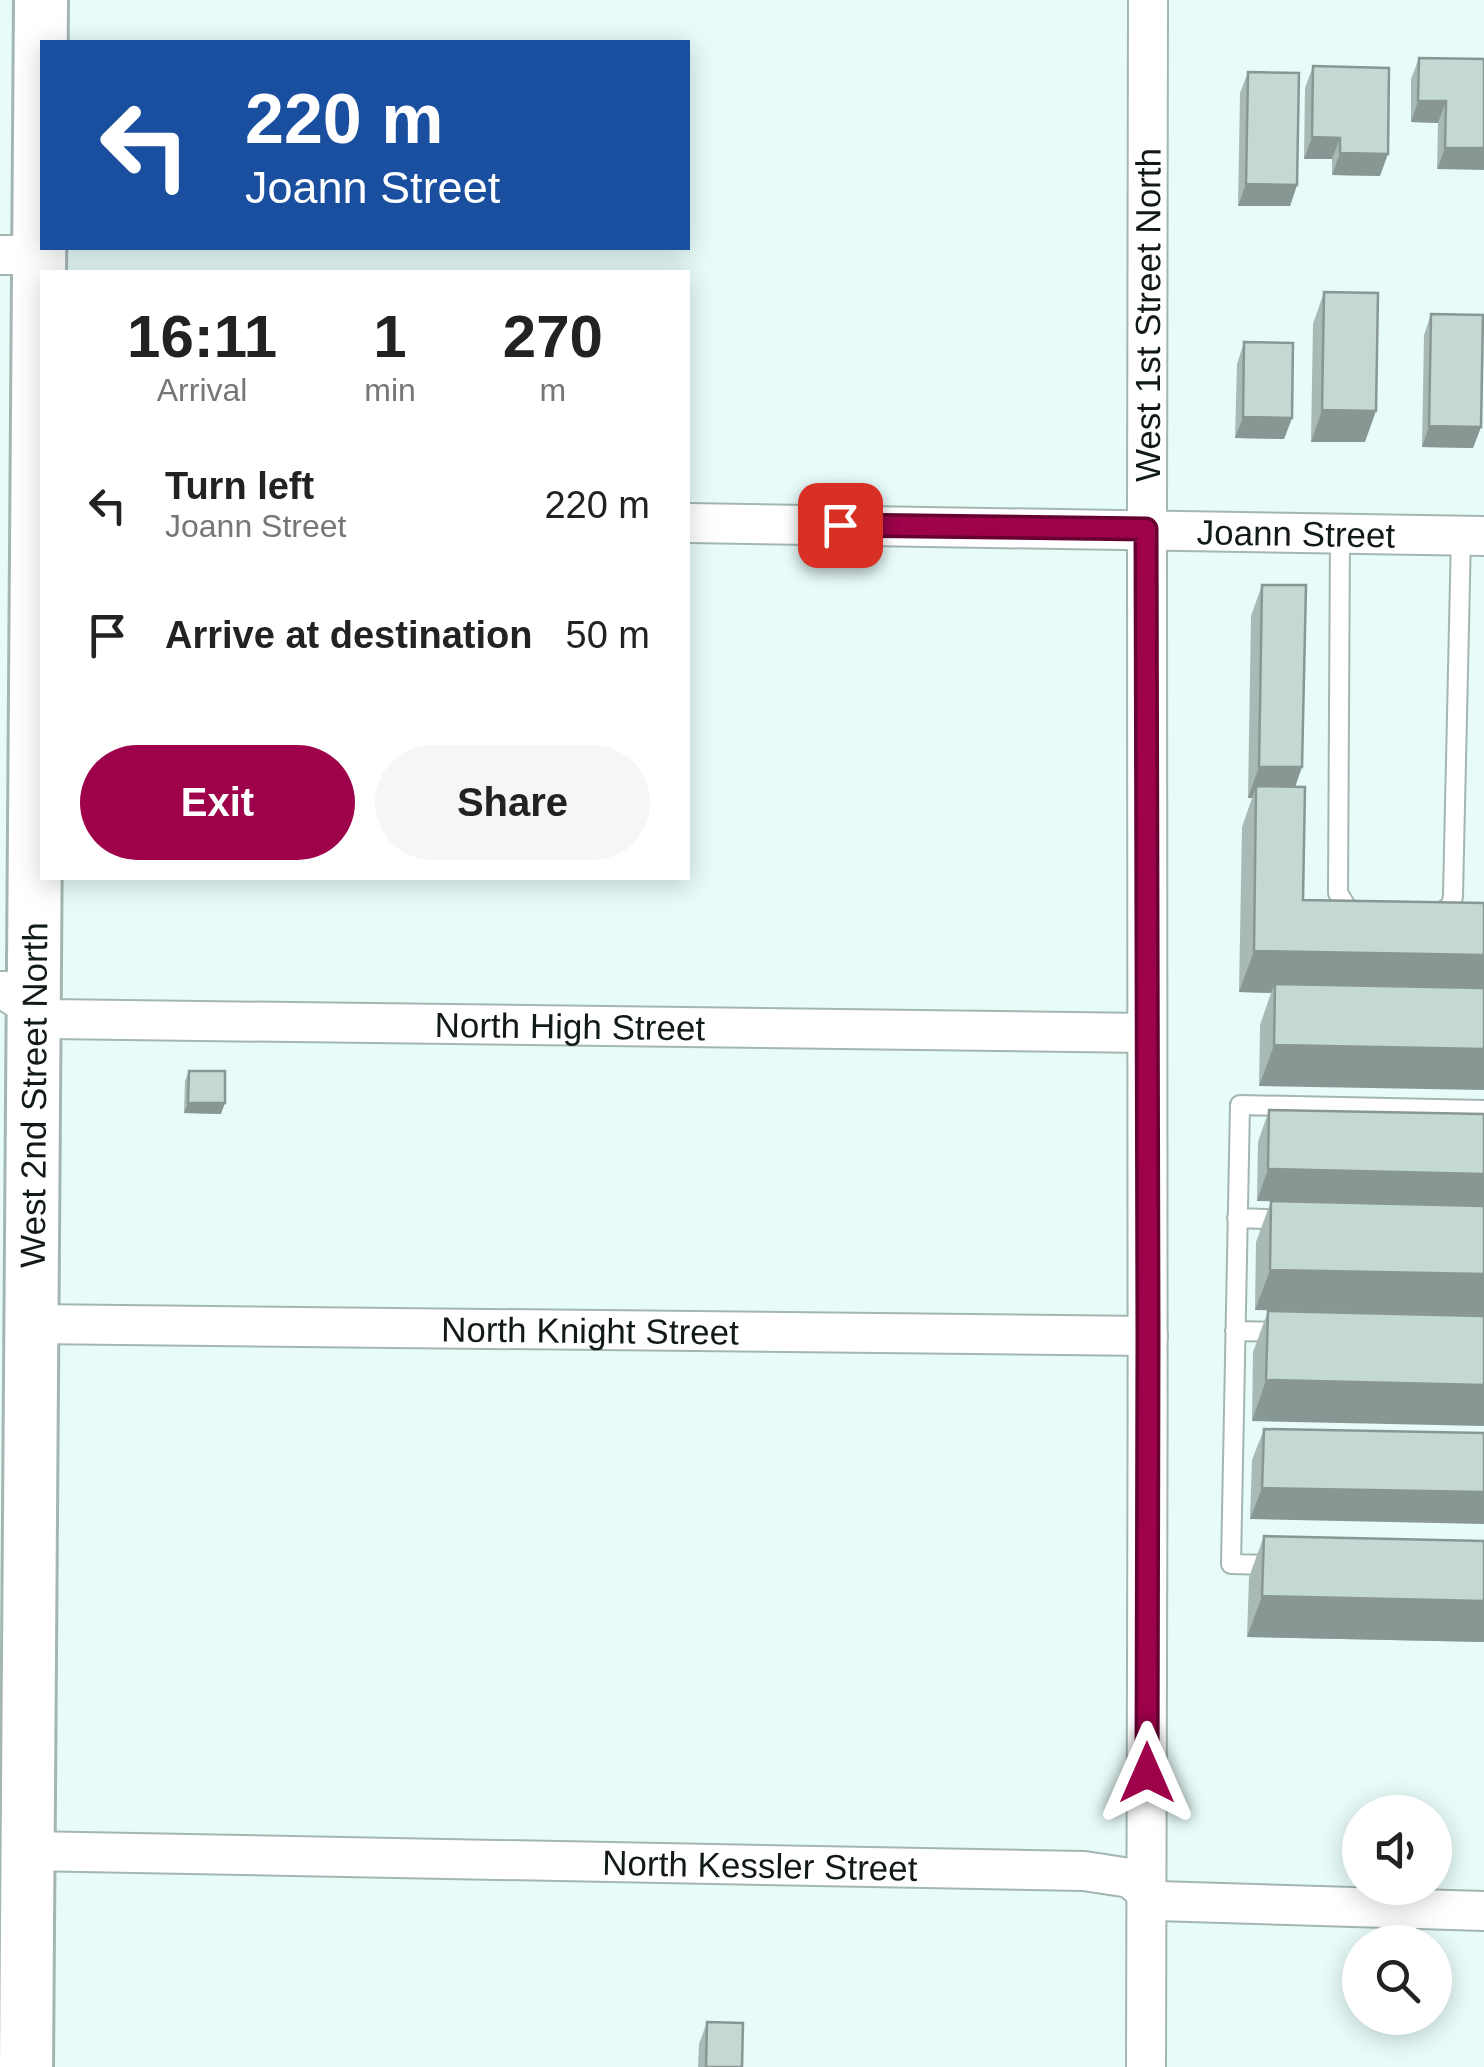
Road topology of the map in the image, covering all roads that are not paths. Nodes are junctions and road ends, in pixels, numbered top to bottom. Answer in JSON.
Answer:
{"nodes":[{"id":1,"x":41,"y":0,"type":"edge"},
{"id":2,"x":1148,"y":0,"type":"edge"},
{"id":3,"x":19,"y":255,"type":"edge"},
{"id":4,"x":40,"y":514,"type":"edge"},
{"id":5,"x":690,"y":523,"type":"edge"},
{"id":6,"x":1146,"y":529,"type":"junction"},
{"id":7,"x":1340,"y":533,"type":"junction"},
{"id":8,"x":1472,"y":536,"type":"edge"},
{"id":9,"x":1366,"y":916,"type":"edge"},
{"id":10,"x":1414,"y":917,"type":"edge"},
{"id":11,"x":17,"y":1000,"type":"edge"},
{"id":12,"x":1148,"y":1033,"type":"junction"},
{"id":13,"x":1484,"y":1110,"type":"edge"},
{"id":14,"x":1237,"y":1218,"type":"junction"},
{"id":15,"x":1313,"y":1220,"type":"edge"},
{"id":16,"x":32,"y":1324,"type":"junction"},
{"id":17,"x":1235,"y":1331,"type":"junction"},
{"id":18,"x":1312,"y":1332,"type":"edge"},
{"id":19,"x":1148,"y":1336,"type":"junction"},
{"id":20,"x":1289,"y":1565,"type":"edge"},
{"id":21,"x":15,"y":1659,"type":"edge"},
{"id":22,"x":28,"y":1850,"type":"junction"},
{"id":23,"x":1147,"y":1892,"type":"junction"},
{"id":24,"x":1484,"y":1911,"type":"edge"},
{"id":25,"x":26,"y":2067,"type":"edge"},
{"id":26,"x":1146,"y":2067,"type":"edge"}],
"edges":[{"from":1,"to":3,"type":"street","name":"West 2nd Street North"},
{"from":2,"to":6,"type":"street","name":"West 1st Street North"},
{"from":3,"to":4,"type":"street","name":"West 2nd Street North"},
{"from":4,"to":11,"type":"street","name":"West 2nd Street North"},
{"from":5,"to":6,"type":"street","name":"Joann Street"},
{"from":6,"to":7,"type":"street","name":"Joann Street"},
{"from":6,"to":12,"type":"street","name":"West 1st Street North"},
{"from":7,"to":8,"type":"street","name":"Joann Street"},
{"from":7,"to":9,"type":"lane"},
{"from":8,"to":10,"type":"lane"},
{"from":11,"to":12,"type":"street","name":"North High Street"},
{"from":11,"to":16,"type":"street","name":"West 2nd Street North"},
{"from":12,"to":19,"type":"street","name":"West 1st Street North"},
{"from":13,"to":14,"type":"lane"},
{"from":14,"to":15,"type":"lane"},
{"from":14,"to":17,"type":"lane"},
{"from":16,"to":19,"type":"street","name":"North Knight Street"},
{"from":16,"to":21,"type":"street","name":"West 2nd Street North"},
{"from":17,"to":18,"type":"lane"},
{"from":17,"to":20,"type":"lane"},
{"from":19,"to":23,"type":"street","name":"West 1st Street North"},
{"from":21,"to":22,"type":"street","name":"West 2nd Street North"},
{"from":22,"to":23,"type":"street","name":"North Kessler Street"},
{"from":22,"to":25,"type":"street","name":"West 2nd Street North"},
{"from":23,"to":24,"type":"street","name":"North Kessler Street"},
{"from":23,"to":26,"type":"street","name":"West 1st Street North"}]}
